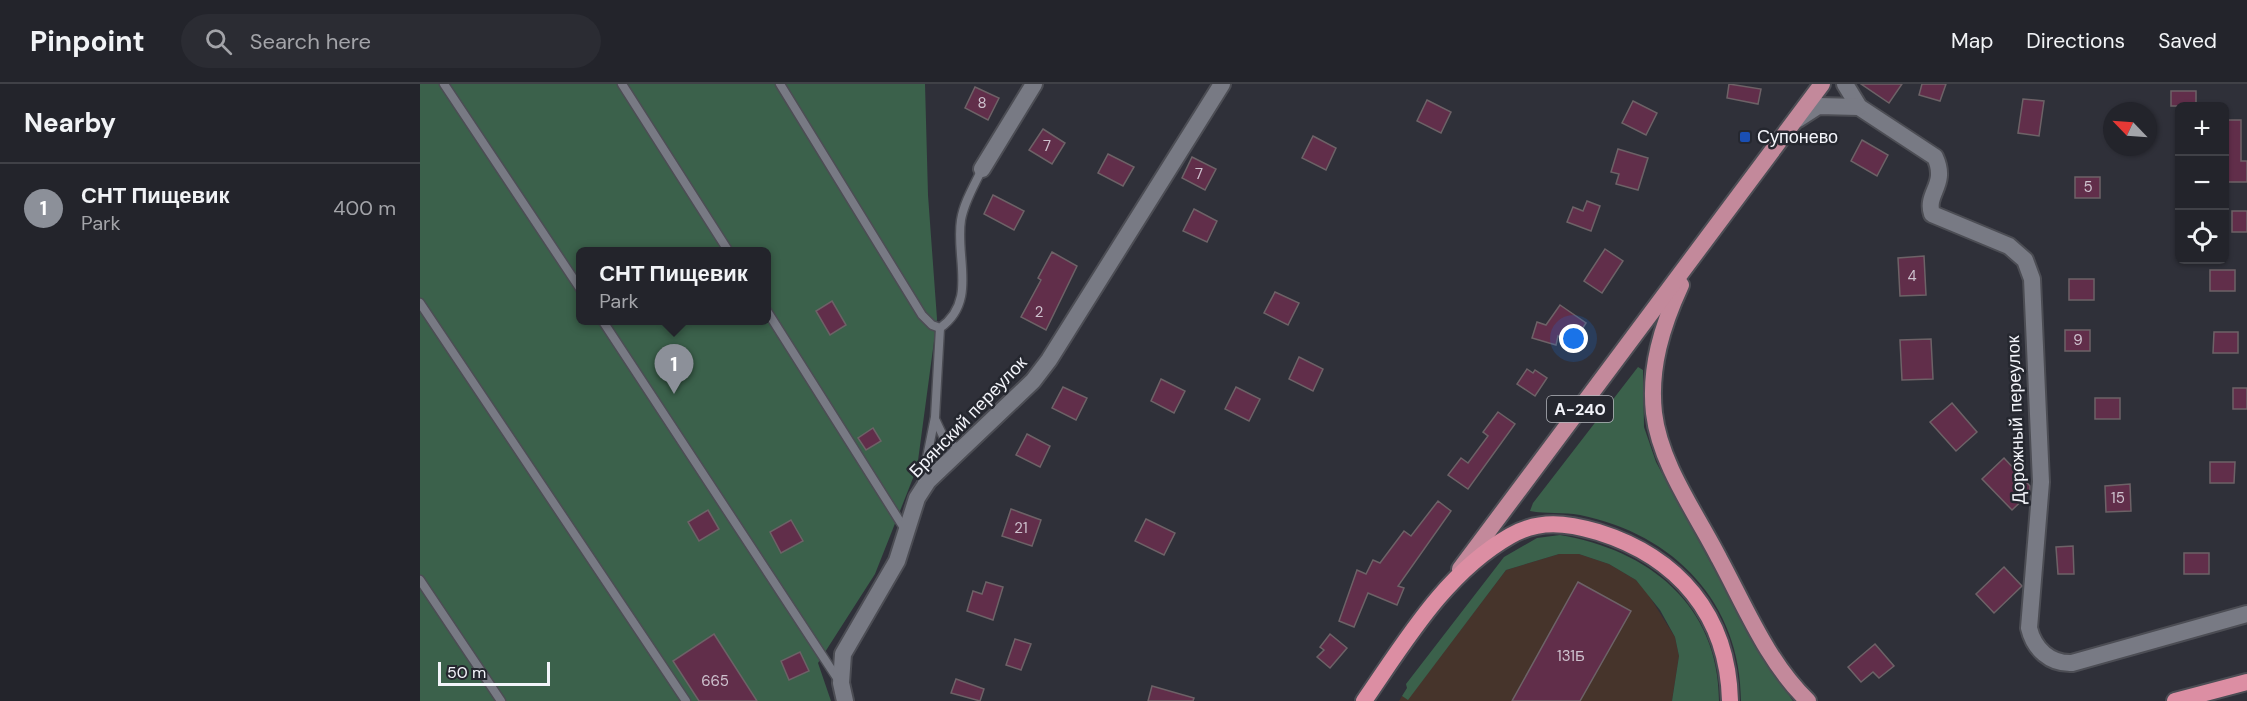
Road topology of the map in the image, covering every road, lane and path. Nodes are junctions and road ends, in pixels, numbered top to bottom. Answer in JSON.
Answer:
{"nodes":[{"id":1,"x":444,"y":84,"type":"edge"},
{"id":2,"x":622,"y":84,"type":"edge"},
{"id":3,"x":780,"y":84,"type":"edge"},
{"id":4,"x":1034,"y":84,"type":"edge"},
{"id":5,"x":1222,"y":84,"type":"edge"},
{"id":6,"x":1845,"y":84,"type":"edge"},
{"id":7,"x":1818,"y":86,"type":"edge"},
{"id":8,"x":1859,"y":107,"type":"junction"},
{"id":9,"x":1796,"y":121,"type":"junction"},
{"id":10,"x":982,"y":169,"type":"joint"},
{"id":11,"x":1716,"y":227,"type":"junction"},
{"id":12,"x":726,"y":247,"type":"edge"},
{"id":13,"x":576,"y":282,"type":"edge"},
{"id":14,"x":420,"y":303,"type":"edge"},
{"id":15,"x":771,"y":317,"type":"edge"},
{"id":16,"x":605,"y":325,"type":"edge"},
{"id":17,"x":940,"y":328,"type":"junction"},
{"id":18,"x":935,"y":417,"type":"junction"},
{"id":19,"x":960,"y":452,"type":"junction"},
{"id":20,"x":918,"y":498,"type":"junction"},
{"id":21,"x":906,"y":531,"type":"junction"},
{"id":22,"x":420,"y":580,"type":"edge"},
{"id":23,"x":1444,"y":591,"type":"junction"},
{"id":24,"x":2247,"y":614,"type":"edge"},
{"id":25,"x":1410,"y":636,"type":"junction"},
{"id":26,"x":2247,"y":682,"type":"edge"},
{"id":27,"x":841,"y":683,"type":"junction"},
{"id":28,"x":501,"y":701,"type":"edge"},
{"id":29,"x":686,"y":701,"type":"edge"},
{"id":30,"x":845,"y":701,"type":"edge"},
{"id":31,"x":1353,"y":701,"type":"edge"},
{"id":32,"x":1364,"y":701,"type":"edge"},
{"id":33,"x":1730,"y":701,"type":"edge"},
{"id":34,"x":1808,"y":701,"type":"edge"},
{"id":35,"x":2175,"y":701,"type":"edge"}],
"edges":[{"from":1,"to":13,"type":"lane"},
{"from":2,"to":12,"type":"lane"},
{"from":3,"to":17,"type":"lane"},
{"from":4,"to":10,"type":"street"},
{"from":5,"to":19,"type":"street","name":"Брянский переулок"},
{"from":6,"to":8,"type":"street"},
{"from":7,"to":9,"type":"main road","number":"А-240"},
{"from":8,"to":9,"type":"street"},
{"from":8,"to":24,"type":"street","name":"Дорожный переулок"},
{"from":9,"to":11,"type":"main road","number":"А-240"},
{"from":10,"to":17,"type":"lane"},
{"from":11,"to":23,"type":"main road","number":"А-240"},
{"from":11,"to":34,"type":"main road"},
{"from":14,"to":29,"type":"lane"},
{"from":15,"to":21,"type":"lane"},
{"from":16,"to":27,"type":"lane"},
{"from":17,"to":18,"type":"lane"},
{"from":18,"to":19,"type":"lane"},
{"from":18,"to":20,"type":"lane"},
{"from":19,"to":20,"type":"street","name":"Брянский переулок"},
{"from":20,"to":21,"type":"street","name":"Брянский переулок"},
{"from":21,"to":27,"type":"street","name":"Брянский переулок"},
{"from":22,"to":28,"type":"lane"},
{"from":23,"to":25,"type":"highway","number":"А-240"},
{"from":23,"to":33,"type":"highway"},
{"from":25,"to":31,"type":"highway","number":"А-240"},
{"from":25,"to":32,"type":"highway","number":"А-240"},
{"from":26,"to":35,"type":"highway"},
{"from":27,"to":30,"type":"street","name":"Брянский переулок"}]}
